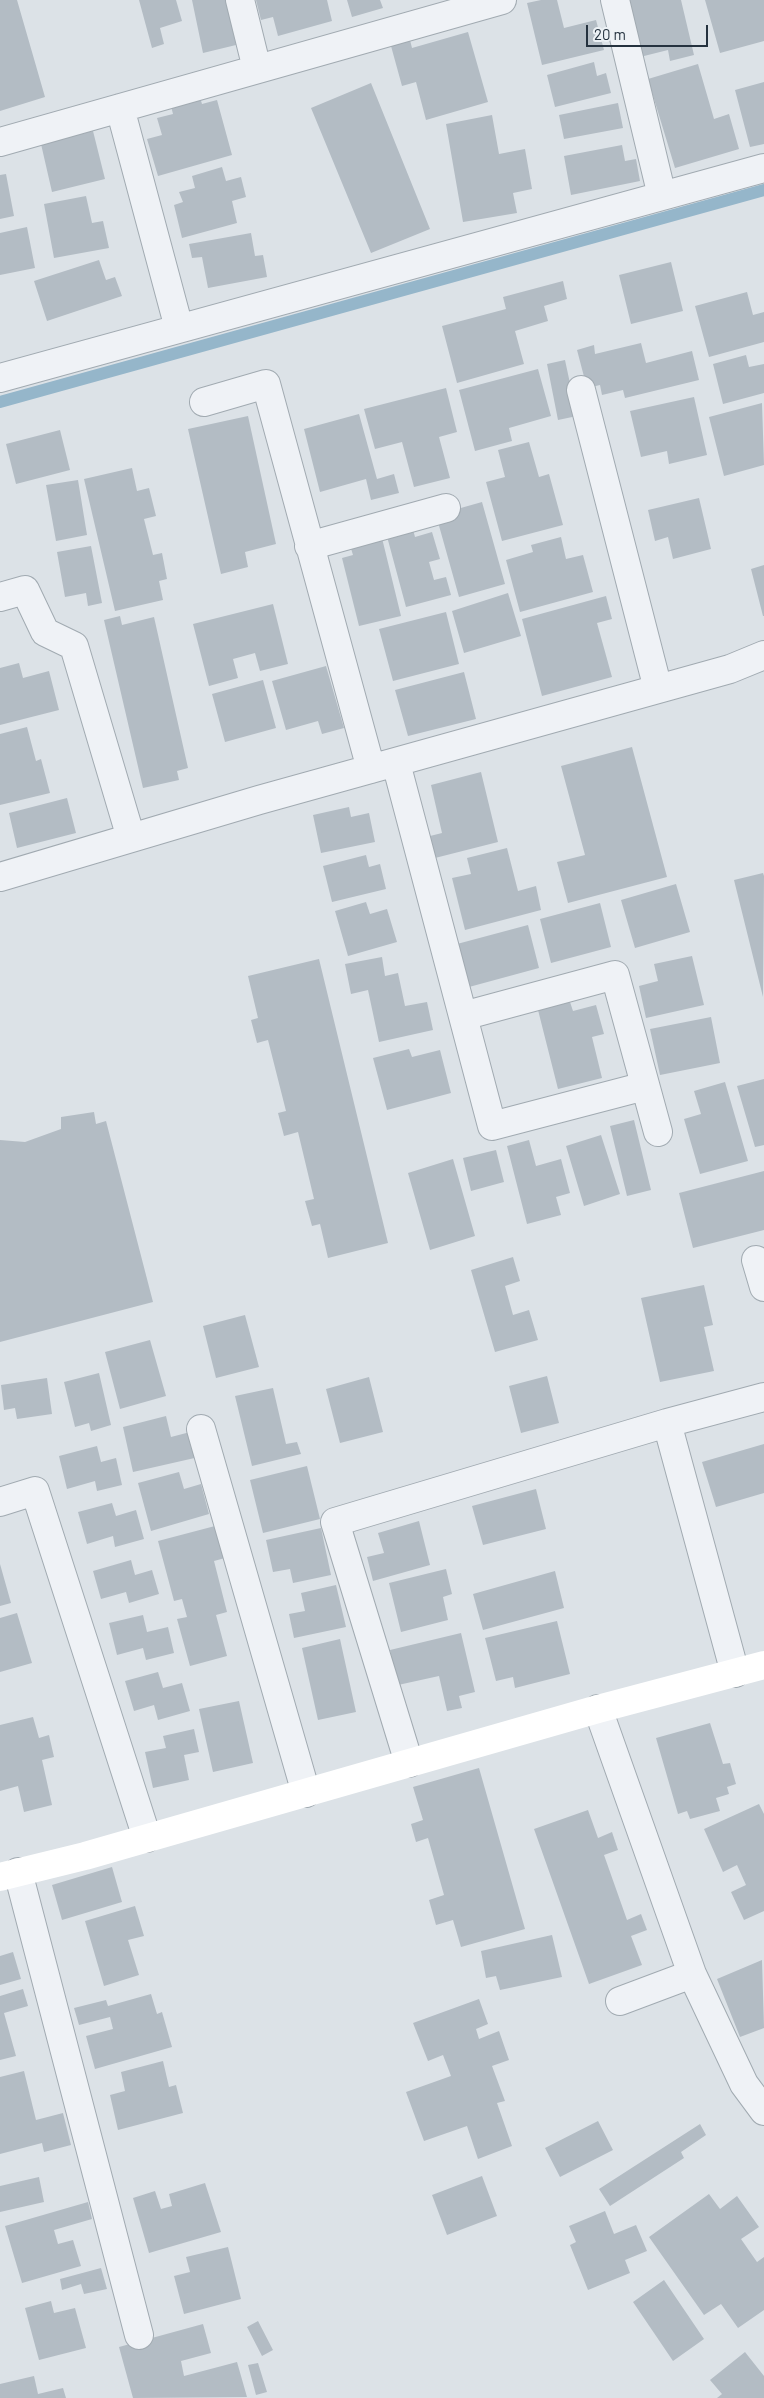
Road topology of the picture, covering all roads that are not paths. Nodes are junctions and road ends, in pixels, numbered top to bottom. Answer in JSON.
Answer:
{"nodes":[{"id":1,"x":240,"y":0,"type":"edge"},
{"id":2,"x":502,"y":0,"type":"edge"},
{"id":3,"x":615,"y":0,"type":"edge"},
{"id":4,"x":258,"y":69,"type":"junction"},
{"id":5,"x":120,"y":108,"type":"junction"},
{"id":6,"x":0,"y":142,"type":"edge"},
{"id":7,"x":764,"y":168,"type":"edge"},
{"id":8,"x":662,"y":196,"type":"junction"},
{"id":9,"x":179,"y":328,"type":"junction"},
{"id":10,"x":0,"y":378,"type":"edge"},
{"id":11,"x":581,"y":390,"type":"dead end"},
{"id":12,"x":204,"y":402,"type":"dead end"},
{"id":13,"x":446,"y":508,"type":"dead end"},
{"id":14,"x":310,"y":546,"type":"junction"},
{"id":15,"x":0,"y":597,"type":"edge"},
{"id":16,"x":764,"y":655,"type":"edge"},
{"id":17,"x":658,"y":689,"type":"junction"},
{"id":18,"x":396,"y":763,"type":"junction"},
{"id":19,"x":370,"y":769,"type":"junction"},
{"id":20,"x":131,"y":838,"type":"junction"},
{"id":21,"x":0,"y":877,"type":"edge"},
{"id":22,"x":463,"y":1016,"type":"junction"},
{"id":23,"x":645,"y":1086,"type":"junction"},
{"id":24,"x":658,"y":1132,"type":"dead end"},
{"id":25,"x":756,"y":1260,"type":"dead end"},
{"id":26,"x":764,"y":1287,"type":"edge"},
{"id":27,"x":764,"y":1397,"type":"edge"},
{"id":28,"x":667,"y":1424,"type":"junction"},
{"id":29,"x":201,"y":1429,"type":"dead end"},
{"id":30,"x":0,"y":1502,"type":"edge"},
{"id":31,"x":764,"y":1665,"type":"edge"},
{"id":32,"x":735,"y":1673,"type":"junction"},
{"id":33,"x":598,"y":1709,"type":"junction"},
{"id":34,"x":409,"y":1763,"type":"junction"},
{"id":35,"x":306,"y":1793,"type":"junction"},
{"id":36,"x":147,"y":1838,"type":"junction"},
{"id":37,"x":9,"y":1875,"type":"edge"},
{"id":38,"x":692,"y":1974,"type":"junction"},
{"id":39,"x":620,"y":2001,"type":"dead end"},
{"id":40,"x":764,"y":2111,"type":"edge"},
{"id":41,"x":139,"y":2335,"type":"dead end"}],
"edges":[{"from":1,"to":4,"type":"street"},
{"from":2,"to":4,"type":"street"},
{"from":3,"to":8,"type":"street"},
{"from":4,"to":5,"type":"street"},
{"from":5,"to":6,"type":"street"},
{"from":5,"to":9,"type":"street"},
{"from":7,"to":8,"type":"street"},
{"from":8,"to":9,"type":"street"},
{"from":9,"to":10,"type":"street"},
{"from":11,"to":17,"type":"street"},
{"from":12,"to":14,"type":"street"},
{"from":13,"to":14,"type":"street"},
{"from":14,"to":19,"type":"street"},
{"from":15,"to":20,"type":"street"},
{"from":16,"to":17,"type":"street"},
{"from":17,"to":18,"type":"street"},
{"from":18,"to":19,"type":"street"},
{"from":18,"to":22,"type":"street"},
{"from":19,"to":20,"type":"street"},
{"from":20,"to":21,"type":"street"},
{"from":22,"to":23,"type":"street"},
{"from":22,"to":23,"type":"street"},
{"from":23,"to":24,"type":"street"},
{"from":25,"to":26,"type":"street"},
{"from":27,"to":28,"type":"street"},
{"from":28,"to":32,"type":"street"},
{"from":28,"to":34,"type":"street"},
{"from":29,"to":35,"type":"street"},
{"from":30,"to":36,"type":"street"},
{"from":31,"to":32,"type":"street"},
{"from":32,"to":33,"type":"street"},
{"from":33,"to":34,"type":"street"},
{"from":33,"to":38,"type":"street"},
{"from":34,"to":35,"type":"street"},
{"from":35,"to":36,"type":"street"},
{"from":36,"to":37,"type":"street"},
{"from":37,"to":41,"type":"street"},
{"from":38,"to":39,"type":"street"},
{"from":38,"to":40,"type":"street"}]}
